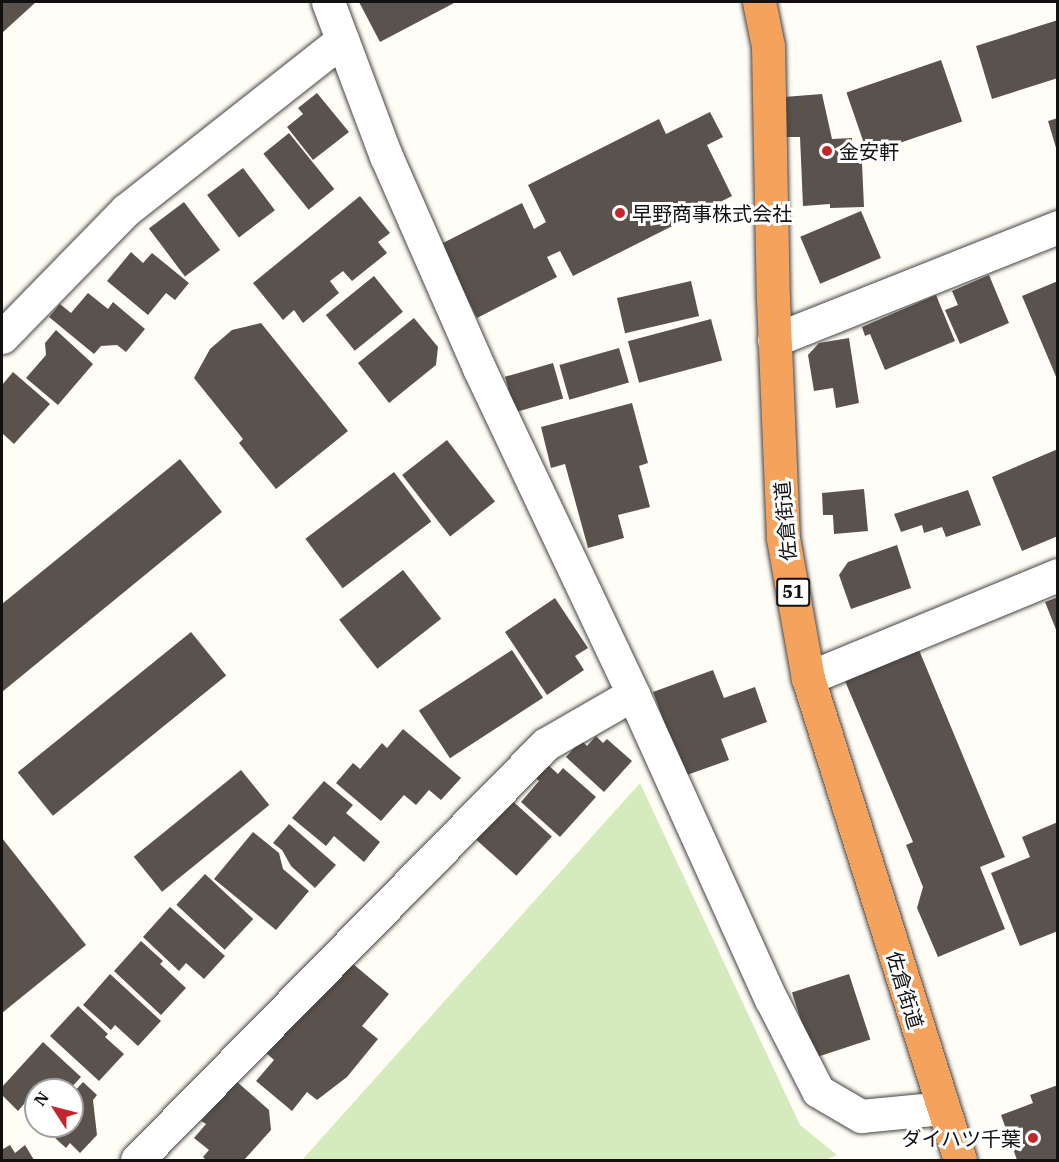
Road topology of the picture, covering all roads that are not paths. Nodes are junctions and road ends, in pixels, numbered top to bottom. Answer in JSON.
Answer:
{"nodes":[{"id":1,"x":328,"y":2,"type":"edge"},
{"id":2,"x":759,"y":2,"type":"edge"},
{"id":3,"x":342,"y":40,"type":"junction"},
{"id":4,"x":1058,"y":227,"type":"edge"},
{"id":5,"x":2,"y":337,"type":"edge"},
{"id":6,"x":774,"y":339,"type":"junction"},
{"id":7,"x":1058,"y":575,"type":"edge"},
{"id":8,"x":808,"y":678,"type":"junction"},
{"id":9,"x":633,"y":694,"type":"junction"},
{"id":10,"x":942,"y":1108,"type":"junction"},
{"id":11,"x":137,"y":1161,"type":"edge"},
{"id":12,"x":960,"y":1161,"type":"edge"}],
"edges":[{"from":1,"to":3,"type":"street"},
{"from":2,"to":6,"type":"highway","name":"佐倉街道","number":"51"},
{"from":3,"to":5,"type":"street"},
{"from":3,"to":9,"type":"street"},
{"from":4,"to":6,"type":"street"},
{"from":6,"to":8,"type":"highway","name":"佐倉街道","number":"51"},
{"from":7,"to":8,"type":"street"},
{"from":8,"to":10,"type":"highway","name":"佐倉街道","number":"51"},
{"from":9,"to":10,"type":"street"},
{"from":9,"to":11,"type":"street"},
{"from":10,"to":12,"type":"highway","name":"佐倉街道","number":"51"}]}
